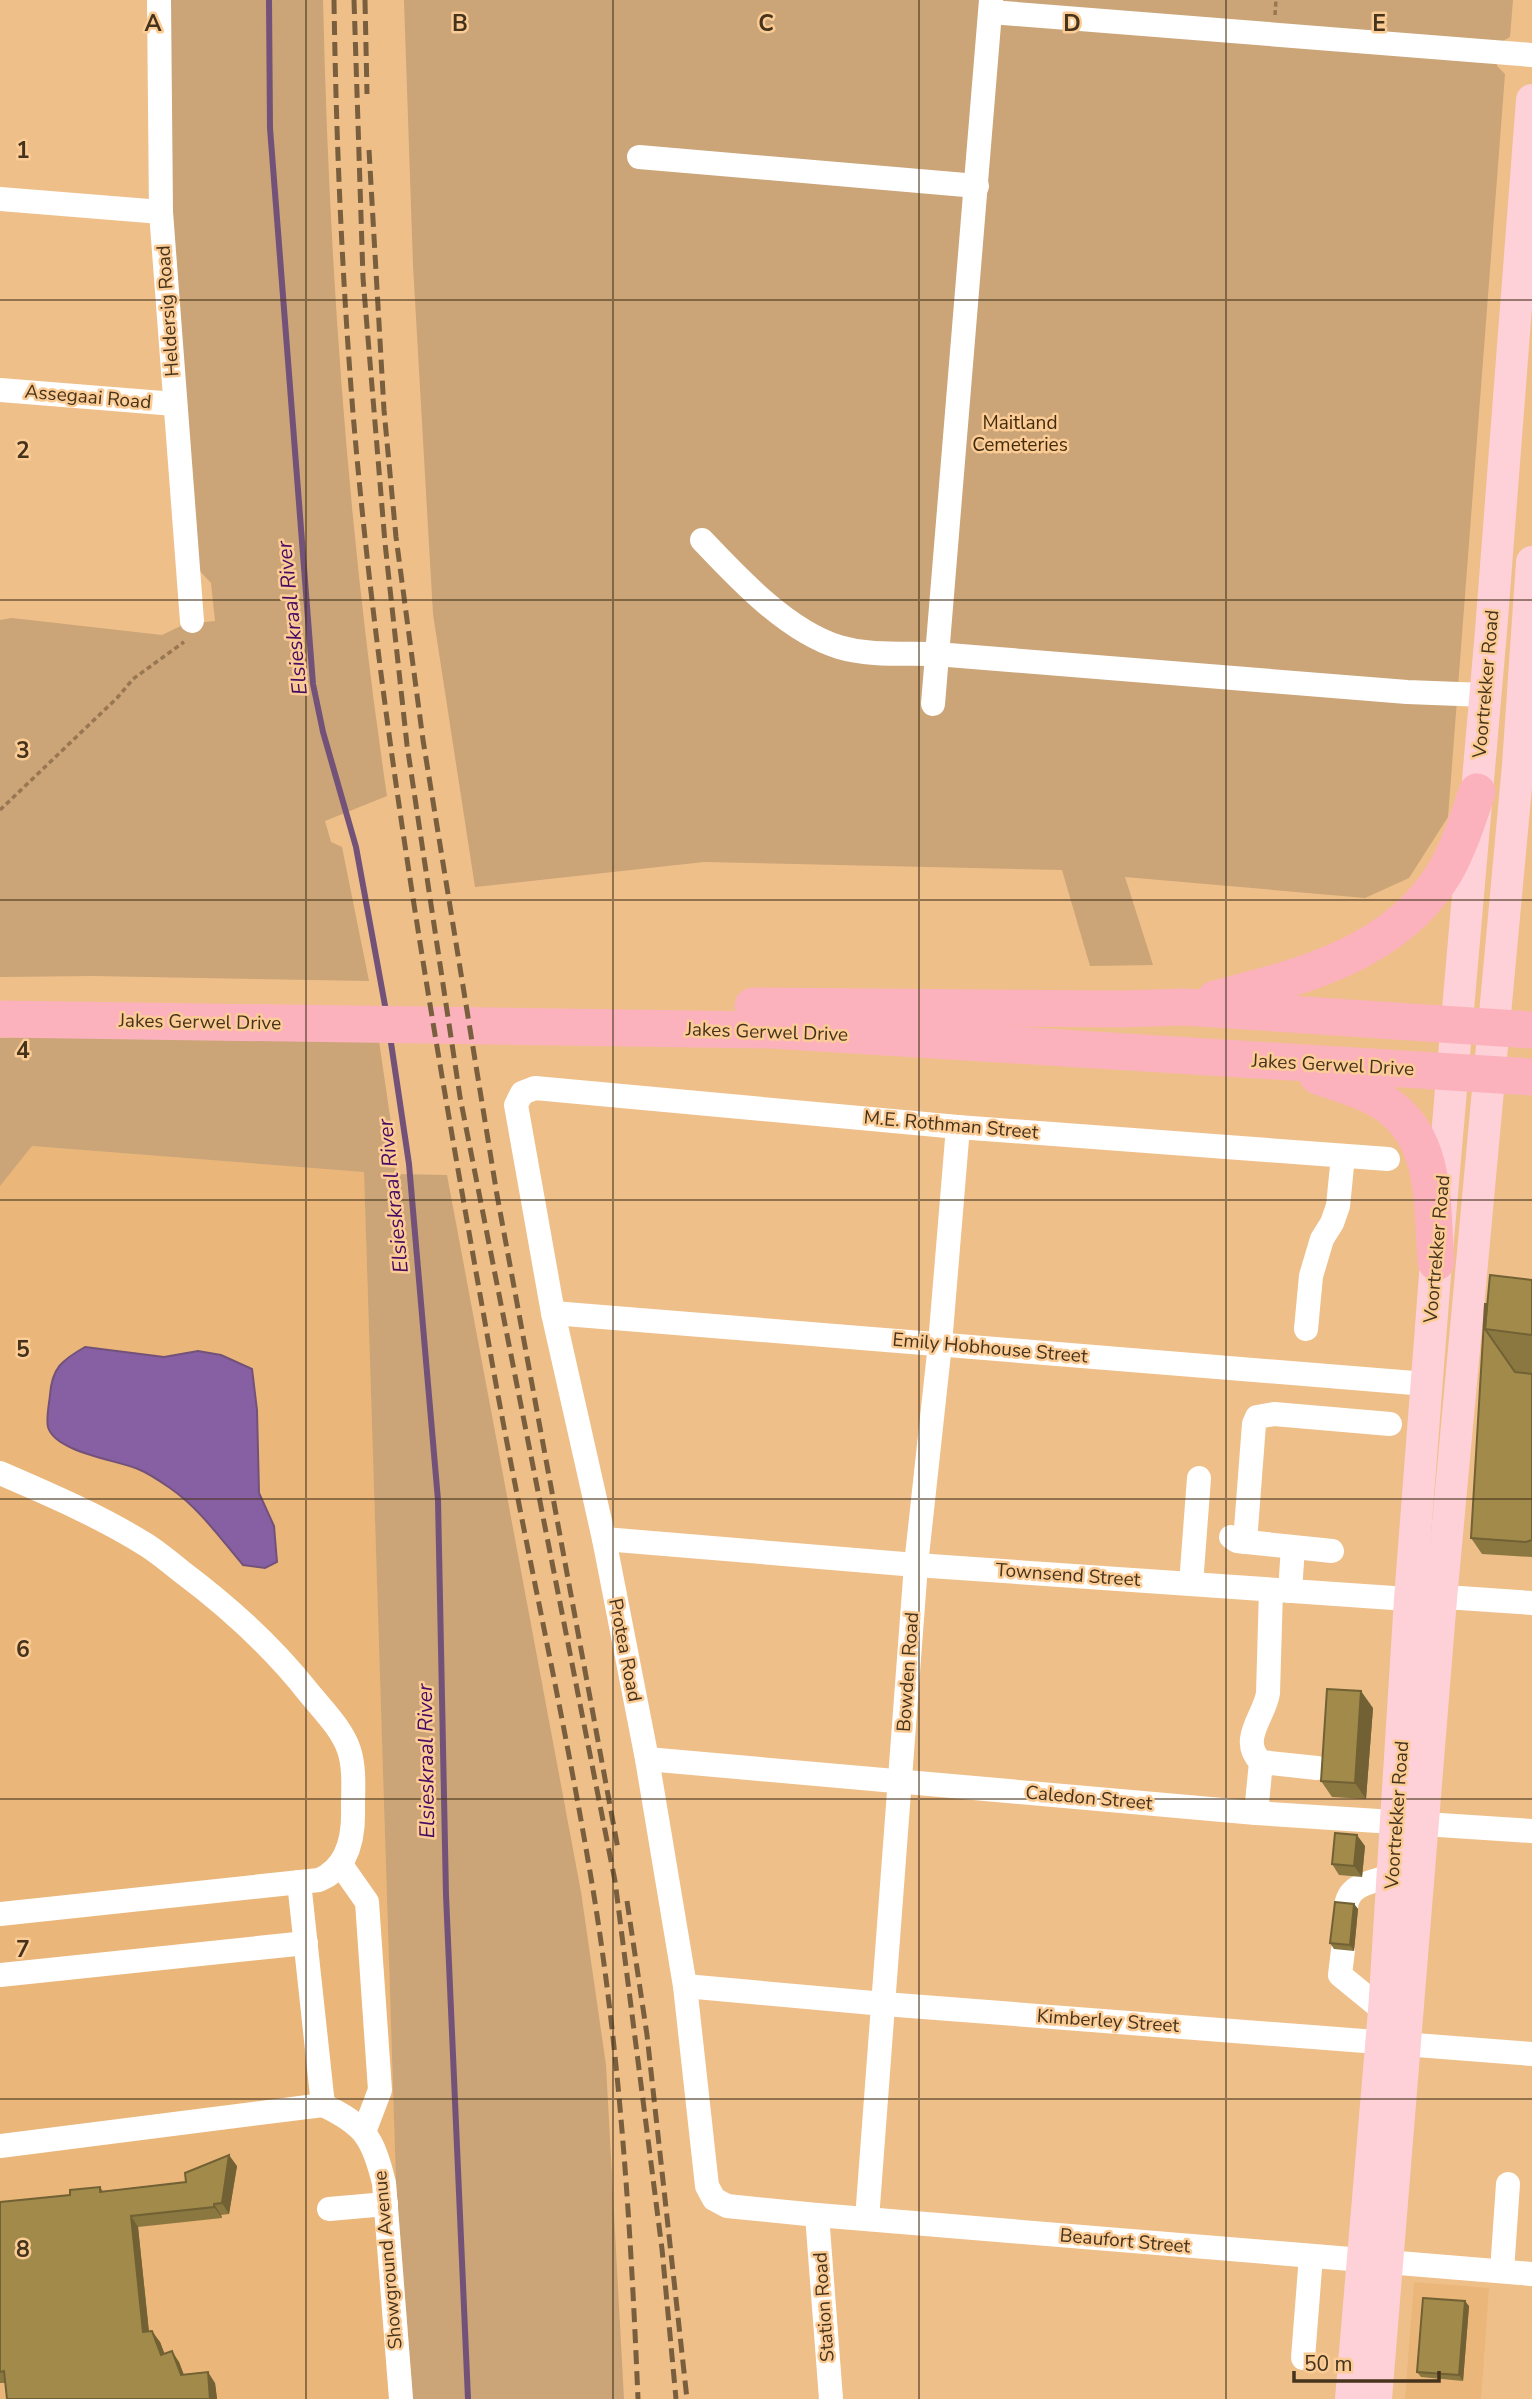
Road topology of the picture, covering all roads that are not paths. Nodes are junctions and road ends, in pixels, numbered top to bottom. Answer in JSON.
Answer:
{"nodes":[{"id":1,"x":159,"y":0,"type":"edge"},
{"id":2,"x":991,"y":6,"type":"edge"},
{"id":3,"x":1532,"y":55,"type":"edge"},
{"id":4,"x":1531,"y":129,"type":"edge"},
{"id":5,"x":639,"y":157,"type":"dead end"},
{"id":6,"x":977,"y":186,"type":"junction"},
{"id":7,"x":0,"y":199,"type":"edge"},
{"id":8,"x":161,"y":212,"type":"junction"},
{"id":9,"x":0,"y":390,"type":"edge"},
{"id":10,"x":176,"y":404,"type":"junction"},
{"id":11,"x":702,"y":540,"type":"dead end"},
{"id":12,"x":1532,"y":562,"type":"edge"},
{"id":13,"x":192,"y":621,"type":"road end"},
{"id":14,"x":936,"y":654,"type":"junction"},
{"id":15,"x":1485,"y":695,"type":"junction"},
{"id":16,"x":933,"y":704,"type":"dead end"},
{"id":17,"x":1477,"y":792,"type":"junction"},
{"id":18,"x":0,"y":997,"type":"edge"},
{"id":19,"x":1184,"y":1007,"type":"junction"},
{"id":20,"x":83,"y":1009,"type":"junction"},
{"id":21,"x":774,"y":1018,"type":"junction"},
{"id":22,"x":0,"y":1019,"type":"edge"},
{"id":23,"x":1455,"y":1025,"type":"junction"},
{"id":24,"x":1494,"y":1027,"type":"junction"},
{"id":25,"x":1532,"y":1030,"type":"edge"},
{"id":26,"x":1280,"y":1062,"type":"junction"},
{"id":27,"x":1452,"y":1071,"type":"junction"},
{"id":28,"x":1490,"y":1075,"type":"junction"},
{"id":29,"x":1532,"y":1077,"type":"edge"},
{"id":30,"x":518,"y":1098,"type":"joint"},
{"id":31,"x":958,"y":1127,"type":"junction"},
{"id":32,"x":1343,"y":1156,"type":"junction"},
{"id":33,"x":1388,"y":1159,"type":"dead end"},
{"id":34,"x":1436,"y":1262,"type":"junction"},
{"id":35,"x":553,"y":1313,"type":"junction"},
{"id":36,"x":1306,"y":1329,"type":"dead end"},
{"id":37,"x":940,"y":1344,"type":"junction"},
{"id":38,"x":1426,"y":1384,"type":"junction"},
{"id":39,"x":1390,"y":1424,"type":"dead end"},
{"id":40,"x":1236,"y":1457,"type":"dead end"},
{"id":41,"x":0,"y":1473,"type":"edge"},
{"id":42,"x":1199,"y":1478,"type":"dead end"},
{"id":43,"x":604,"y":1539,"type":"junction"},
{"id":44,"x":1245,"y":1542,"type":"junction"},
{"id":45,"x":1293,"y":1547,"type":"junction"},
{"id":46,"x":1332,"y":1551,"type":"dead end"},
{"id":47,"x":915,"y":1564,"type":"junction"},
{"id":48,"x":1191,"y":1584,"type":"junction"},
{"id":49,"x":1280,"y":1590,"type":"junction"},
{"id":50,"x":1425,"y":1599,"type":"junction"},
{"id":51,"x":1532,"y":1603,"type":"edge"},
{"id":52,"x":647,"y":1759,"type":"junction"},
{"id":53,"x":1261,"y":1762,"type":"junction"},
{"id":54,"x":1317,"y":1769,"type":"dead end"},
{"id":55,"x":900,"y":1781,"type":"junction"},
{"id":56,"x":1256,"y":1813,"type":"junction"},
{"id":57,"x":1409,"y":1822,"type":"junction"},
{"id":58,"x":1532,"y":1832,"type":"edge"},
{"id":59,"x":341,"y":1865,"type":"junction"},
{"id":60,"x":1394,"y":1875,"type":"junction"},
{"id":61,"x":299,"y":1882,"type":"junction"},
{"id":62,"x":1346,"y":1908,"type":"edge"},
{"id":63,"x":0,"y":1914,"type":"edge"},
{"id":64,"x":306,"y":1943,"type":"junction"},
{"id":65,"x":1343,"y":1950,"type":"edge"},
{"id":66,"x":0,"y":1975,"type":"edge"},
{"id":67,"x":685,"y":1986,"type":"junction"},
{"id":68,"x":884,"y":2004,"type":"junction"},
{"id":69,"x":1390,"y":2032,"type":"junction"},
{"id":70,"x":1532,"y":2054,"type":"edge"},
{"id":71,"x":323,"y":2105,"type":"junction"},
{"id":72,"x":364,"y":2132,"type":"junction"},
{"id":73,"x":0,"y":2146,"type":"edge"},
{"id":74,"x":1508,"y":2184,"type":"dead end"},
{"id":75,"x":719,"y":2202,"type":"joint"},
{"id":76,"x":386,"y":2203,"type":"junction"},
{"id":77,"x":328,"y":2209,"type":"dead end"},
{"id":78,"x":817,"y":2215,"type":"junction"},
{"id":79,"x":867,"y":2219,"type":"junction"},
{"id":80,"x":1311,"y":2256,"type":"junction"},
{"id":81,"x":1375,"y":2261,"type":"junction"},
{"id":82,"x":1502,"y":2271,"type":"junction"},
{"id":83,"x":1532,"y":2274,"type":"edge"},
{"id":84,"x":1303,"y":2358,"type":"dead end"},
{"id":85,"x":401,"y":2399,"type":"edge"},
{"id":86,"x":831,"y":2399,"type":"edge"},
{"id":87,"x":1351,"y":2399,"type":"edge"},
{"id":88,"x":1376,"y":2399,"type":"edge"}],
"edges":[{"from":1,"to":8,"type":"street","name":"Heldersig Road"},
{"from":2,"to":3,"type":"street"},
{"from":2,"to":6,"type":"street"},
{"from":4,"to":15,"type":"main road","name":"Voortrekker Road"},
{"from":5,"to":6,"type":"street"},
{"from":6,"to":14,"type":"street"},
{"from":7,"to":8,"type":"street"},
{"from":8,"to":10,"type":"street","name":"Heldersig Road"},
{"from":9,"to":10,"type":"street","name":"Assegaai Road"},
{"from":10,"to":13,"type":"street","name":"Heldersig Road"},
{"from":11,"to":14,"type":"street"},
{"from":12,"to":24,"type":"main road","name":"Voortrekker Road"},
{"from":14,"to":15,"type":"street"},
{"from":14,"to":16,"type":"street"},
{"from":15,"to":17,"type":"main road","name":"Voortrekker Road"},
{"from":17,"to":19,"type":"highway"},
{"from":17,"to":23,"type":"main road","name":"Voortrekker Road"},
{"from":18,"to":20,"type":"highway","name":"Jakes Gerwel Drive"},
{"from":19,"to":21,"type":"highway","name":"Jakes Gerwel Drive"},
{"from":19,"to":23,"type":"highway","name":"Jakes Gerwel Drive"},
{"from":20,"to":21,"type":"highway","name":"Jakes Gerwel Drive"},
{"from":20,"to":22,"type":"highway","name":"Jakes Gerwel Drive"},
{"from":21,"to":26,"type":"highway","name":"Jakes Gerwel Drive"},
{"from":23,"to":24,"type":"highway","name":"Jakes Gerwel Drive"},
{"from":23,"to":27,"type":"main road","name":"Voortrekker Road"},
{"from":24,"to":25,"type":"highway","name":"Jakes Gerwel Drive"},
{"from":24,"to":28,"type":"main road","name":"Voortrekker Road"},
{"from":26,"to":27,"type":"highway","name":"Jakes Gerwel Drive"},
{"from":26,"to":34,"type":"highway"},
{"from":27,"to":28,"type":"highway","name":"Jakes Gerwel Drive"},
{"from":27,"to":34,"type":"main road","name":"Voortrekker Road"},
{"from":28,"to":29,"type":"highway","name":"Jakes Gerwel Drive"},
{"from":28,"to":50,"type":"main road","name":"Voortrekker Road"},
{"from":30,"to":31,"type":"street","name":"M.E. Rothman Street"},
{"from":30,"to":35,"type":"street","name":"Protea Road"},
{"from":31,"to":32,"type":"street","name":"M.E. Rothman Street"},
{"from":31,"to":37,"type":"street","name":"Bowden Road"},
{"from":32,"to":33,"type":"street","name":"M.E. Rothman Street"},
{"from":32,"to":36,"type":"street"},
{"from":34,"to":38,"type":"main road","name":"Voortrekker Road"},
{"from":35,"to":37,"type":"street","name":"Emily Hobhouse Street"},
{"from":35,"to":43,"type":"street","name":"Protea Road"},
{"from":37,"to":38,"type":"street","name":"Emily Hobhouse Street"},
{"from":37,"to":47,"type":"street","name":"Bowden Road"},
{"from":38,"to":50,"type":"main road","name":"Voortrekker Road"},
{"from":39,"to":44,"type":"street"},
{"from":40,"to":44,"type":"street"},
{"from":41,"to":59,"type":"street"},
{"from":42,"to":48,"type":"street"},
{"from":43,"to":47,"type":"street","name":"Townsend Street"},
{"from":43,"to":52,"type":"street","name":"Protea Road"},
{"from":44,"to":45,"type":"street"},
{"from":45,"to":46,"type":"street"},
{"from":45,"to":49,"type":"street"},
{"from":47,"to":48,"type":"street","name":"Townsend Street"},
{"from":47,"to":55,"type":"street","name":"Bowden Road"},
{"from":48,"to":49,"type":"street","name":"Townsend Street"},
{"from":49,"to":50,"type":"street","name":"Townsend Street"},
{"from":49,"to":53,"type":"street"},
{"from":50,"to":51,"type":"street","name":"Townsend Street"},
{"from":50,"to":57,"type":"main road","name":"Voortrekker Road"},
{"from":52,"to":55,"type":"street","name":"Caledon Street"},
{"from":52,"to":67,"type":"street","name":"Protea Road"},
{"from":53,"to":54,"type":"street"},
{"from":53,"to":56,"type":"street"},
{"from":55,"to":56,"type":"street","name":"Caledon Street"},
{"from":55,"to":68,"type":"street","name":"Bowden Road"},
{"from":56,"to":57,"type":"street","name":"Caledon Street"},
{"from":57,"to":58,"type":"street","name":"Caledon Street"},
{"from":57,"to":60,"type":"main road","name":"Voortrekker Road"},
{"from":57,"to":69,"type":"main road","name":"Voortrekker Road"},
{"from":59,"to":61,"type":"street"},
{"from":59,"to":72,"type":"street"},
{"from":60,"to":62,"type":"street"},
{"from":60,"to":69,"type":"main road","name":"Voortrekker Road"},
{"from":61,"to":63,"type":"street"},
{"from":61,"to":64,"type":"street"},
{"from":64,"to":66,"type":"street"},
{"from":64,"to":71,"type":"street"},
{"from":65,"to":69,"type":"street"},
{"from":67,"to":68,"type":"street","name":"Kimberley Street"},
{"from":67,"to":75,"type":"street","name":"Protea Road"},
{"from":68,"to":69,"type":"street","name":"Kimberley Street"},
{"from":68,"to":79,"type":"street","name":"Bowden Road"},
{"from":69,"to":70,"type":"street","name":"Kimberley Street"},
{"from":69,"to":81,"type":"main road","name":"Voortrekker Road"},
{"from":71,"to":72,"type":"street","name":"Showground Avenue"},
{"from":71,"to":73,"type":"street"},
{"from":72,"to":76,"type":"street","name":"Showground Avenue"},
{"from":74,"to":82,"type":"street"},
{"from":75,"to":78,"type":"street","name":"Beaufort Street"},
{"from":76,"to":77,"type":"street"},
{"from":76,"to":85,"type":"street","name":"Showground Avenue"},
{"from":78,"to":79,"type":"street","name":"Beaufort Street"},
{"from":78,"to":86,"type":"street","name":"Station Road"},
{"from":79,"to":80,"type":"street","name":"Beaufort Street"},
{"from":80,"to":81,"type":"street","name":"Beaufort Street"},
{"from":80,"to":84,"type":"street"},
{"from":81,"to":82,"type":"street","name":"Beaufort Street"},
{"from":81,"to":87,"type":"main road","name":"Voortrekker Road"},
{"from":81,"to":88,"type":"main road","name":"Voortrekker Road"},
{"from":82,"to":83,"type":"street","name":"Beaufort Street"}]}
